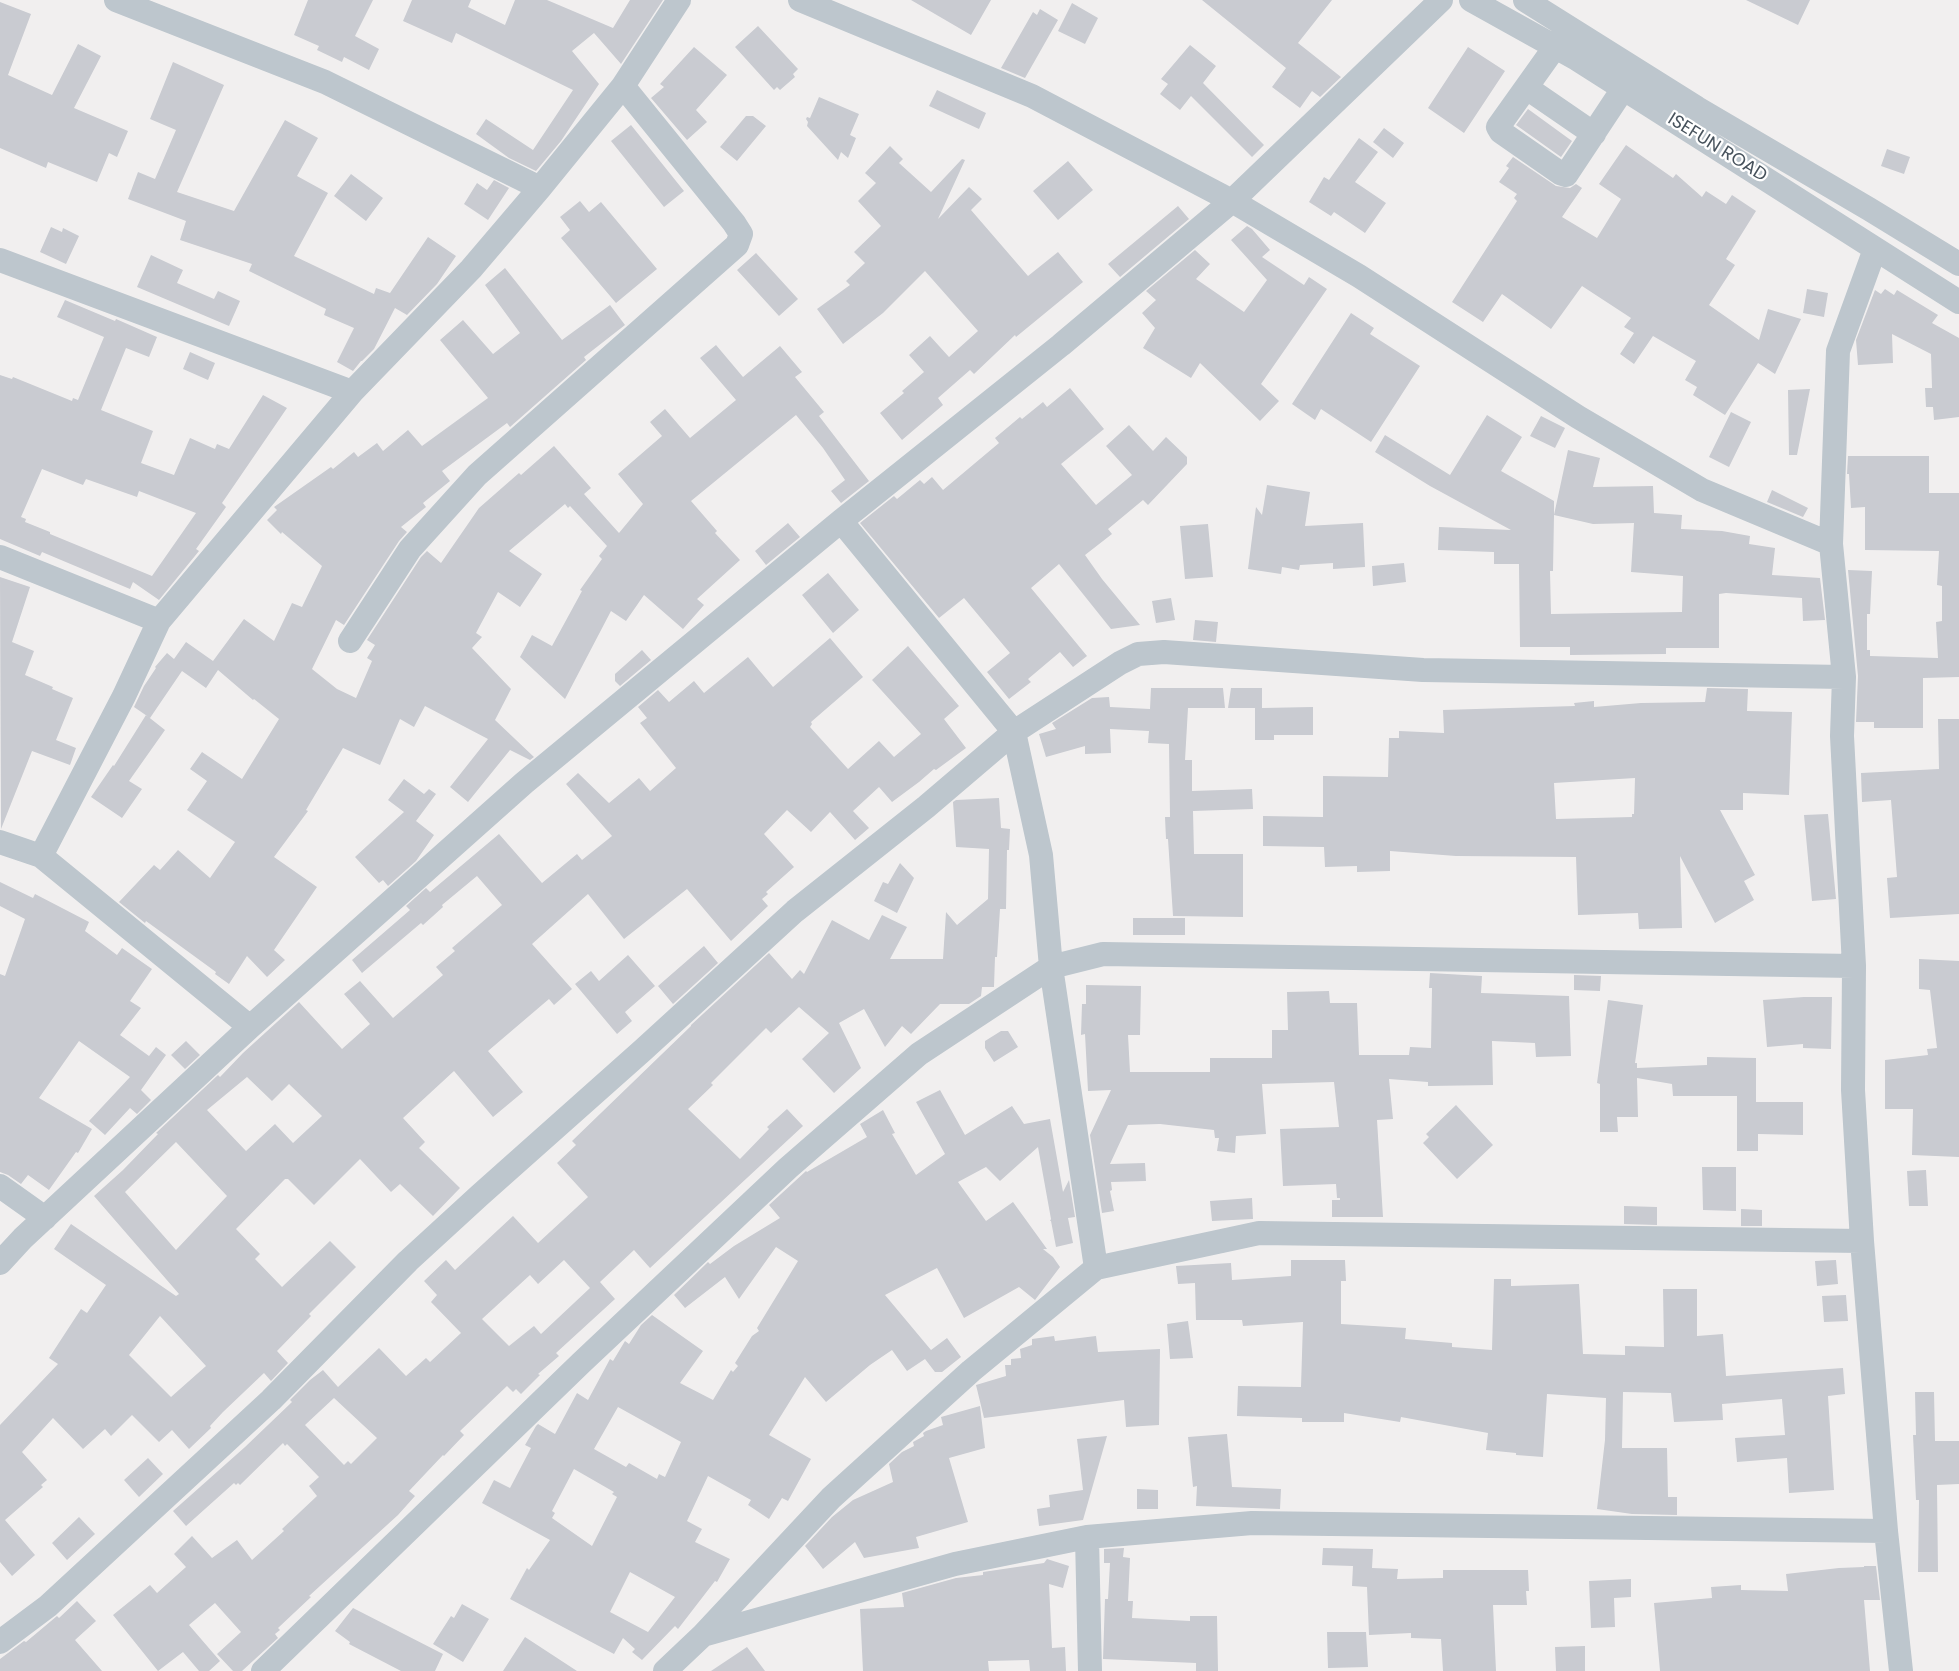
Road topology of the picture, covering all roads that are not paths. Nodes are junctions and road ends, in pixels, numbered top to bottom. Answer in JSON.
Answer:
{"nodes":[{"id":1,"x":116,"y":0,"type":"edge"},
{"id":2,"x":679,"y":0,"type":"edge"},
{"id":3,"x":800,"y":0,"type":"edge"},
{"id":4,"x":1441,"y":0,"type":"edge"},
{"id":5,"x":1471,"y":0,"type":"edge"},
{"id":6,"x":1525,"y":0,"type":"edge"},
{"id":7,"x":1562,"y":38,"type":"junction"},
{"id":8,"x":623,"y":86,"type":"junction"},
{"id":9,"x":1527,"y":88,"type":"junction"},
{"id":10,"x":1623,"y":89,"type":"junction"},
{"id":11,"x":1594,"y":134,"type":"junction"},
{"id":12,"x":540,"y":188,"type":"junction"},
{"id":13,"x":1232,"y":201,"type":"junction"},
{"id":14,"x":1875,"y":249,"type":"junction"},
{"id":15,"x":0,"y":260,"type":"edge"},
{"id":16,"x":1958,"y":261,"type":"edge"},
{"id":17,"x":1959,"y":302,"type":"edge"},
{"id":18,"x":352,"y":392,"type":"junction"},
{"id":19,"x":841,"y":521,"type":"junction"},
{"id":20,"x":1831,"y":544,"type":"junction"},
{"id":21,"x":0,"y":557,"type":"edge"},
{"id":22,"x":159,"y":621,"type":"junction"},
{"id":23,"x":350,"y":641,"type":"dead end"},
{"id":24,"x":1844,"y":677,"type":"junction"},
{"id":25,"x":1014,"y":732,"type":"junction"},
{"id":26,"x":0,"y":842,"type":"edge"},
{"id":27,"x":40,"y":856,"type":"junction"},
{"id":28,"x":1854,"y":966,"type":"junction"},
{"id":29,"x":1051,"y":967,"type":"junction"},
{"id":30,"x":250,"y":1027,"type":"junction"},
{"id":31,"x":0,"y":1186,"type":"edge"},
{"id":32,"x":45,"y":1218,"type":"junction"},
{"id":33,"x":1862,"y":1241,"type":"junction"},
{"id":34,"x":0,"y":1263,"type":"edge"},
{"id":35,"x":1096,"y":1268,"type":"junction"},
{"id":36,"x":1886,"y":1531,"type":"junction"},
{"id":37,"x":1087,"y":1537,"type":"junction"},
{"id":38,"x":703,"y":1635,"type":"junction"},
{"id":39,"x":0,"y":1642,"type":"edge"},
{"id":40,"x":263,"y":1671,"type":"edge"},
{"id":41,"x":665,"y":1671,"type":"edge"},
{"id":42,"x":1090,"y":1671,"type":"edge"},
{"id":43,"x":1901,"y":1671,"type":"edge"}],
"edges":[{"from":1,"to":12,"type":"street"},
{"from":2,"to":8,"type":"street"},
{"from":3,"to":13,"type":"street"},
{"from":4,"to":13,"type":"street"},
{"from":5,"to":7,"type":"street","name":"ISEFUN ROAD"},
{"from":6,"to":7,"type":"street","name":"ISEFUN ROAD"},
{"from":7,"to":9,"type":"street"},
{"from":7,"to":10,"type":"street","name":"ISEFUN ROAD"},
{"from":7,"to":16,"type":"street","name":"ISEFUN ROAD"},
{"from":8,"to":12,"type":"street"},
{"from":8,"to":23,"type":"street"},
{"from":9,"to":11,"type":"street"},
{"from":9,"to":11,"type":"street"},
{"from":10,"to":11,"type":"street"},
{"from":10,"to":14,"type":"street","name":"ISEFUN ROAD"},
{"from":12,"to":18,"type":"street"},
{"from":13,"to":19,"type":"street"},
{"from":13,"to":20,"type":"street"},
{"from":14,"to":17,"type":"street","name":"ISEFUN ROAD"},
{"from":14,"to":20,"type":"street"},
{"from":15,"to":18,"type":"street"},
{"from":18,"to":22,"type":"street"},
{"from":19,"to":25,"type":"street"},
{"from":19,"to":30,"type":"street"},
{"from":20,"to":24,"type":"street"},
{"from":21,"to":22,"type":"street"},
{"from":22,"to":27,"type":"street"},
{"from":24,"to":25,"type":"street"},
{"from":24,"to":28,"type":"street"},
{"from":25,"to":29,"type":"street"},
{"from":25,"to":39,"type":"street"},
{"from":26,"to":27,"type":"street"},
{"from":27,"to":30,"type":"street"},
{"from":28,"to":29,"type":"street"},
{"from":28,"to":33,"type":"street"},
{"from":29,"to":35,"type":"street"},
{"from":29,"to":40,"type":"street"},
{"from":30,"to":32,"type":"street"},
{"from":31,"to":32,"type":"street"},
{"from":32,"to":34,"type":"street"},
{"from":33,"to":35,"type":"street"},
{"from":33,"to":36,"type":"street"},
{"from":35,"to":38,"type":"street"},
{"from":36,"to":37,"type":"street"},
{"from":36,"to":43,"type":"street"},
{"from":37,"to":38,"type":"street"},
{"from":37,"to":42,"type":"street"},
{"from":38,"to":41,"type":"street"}]}
